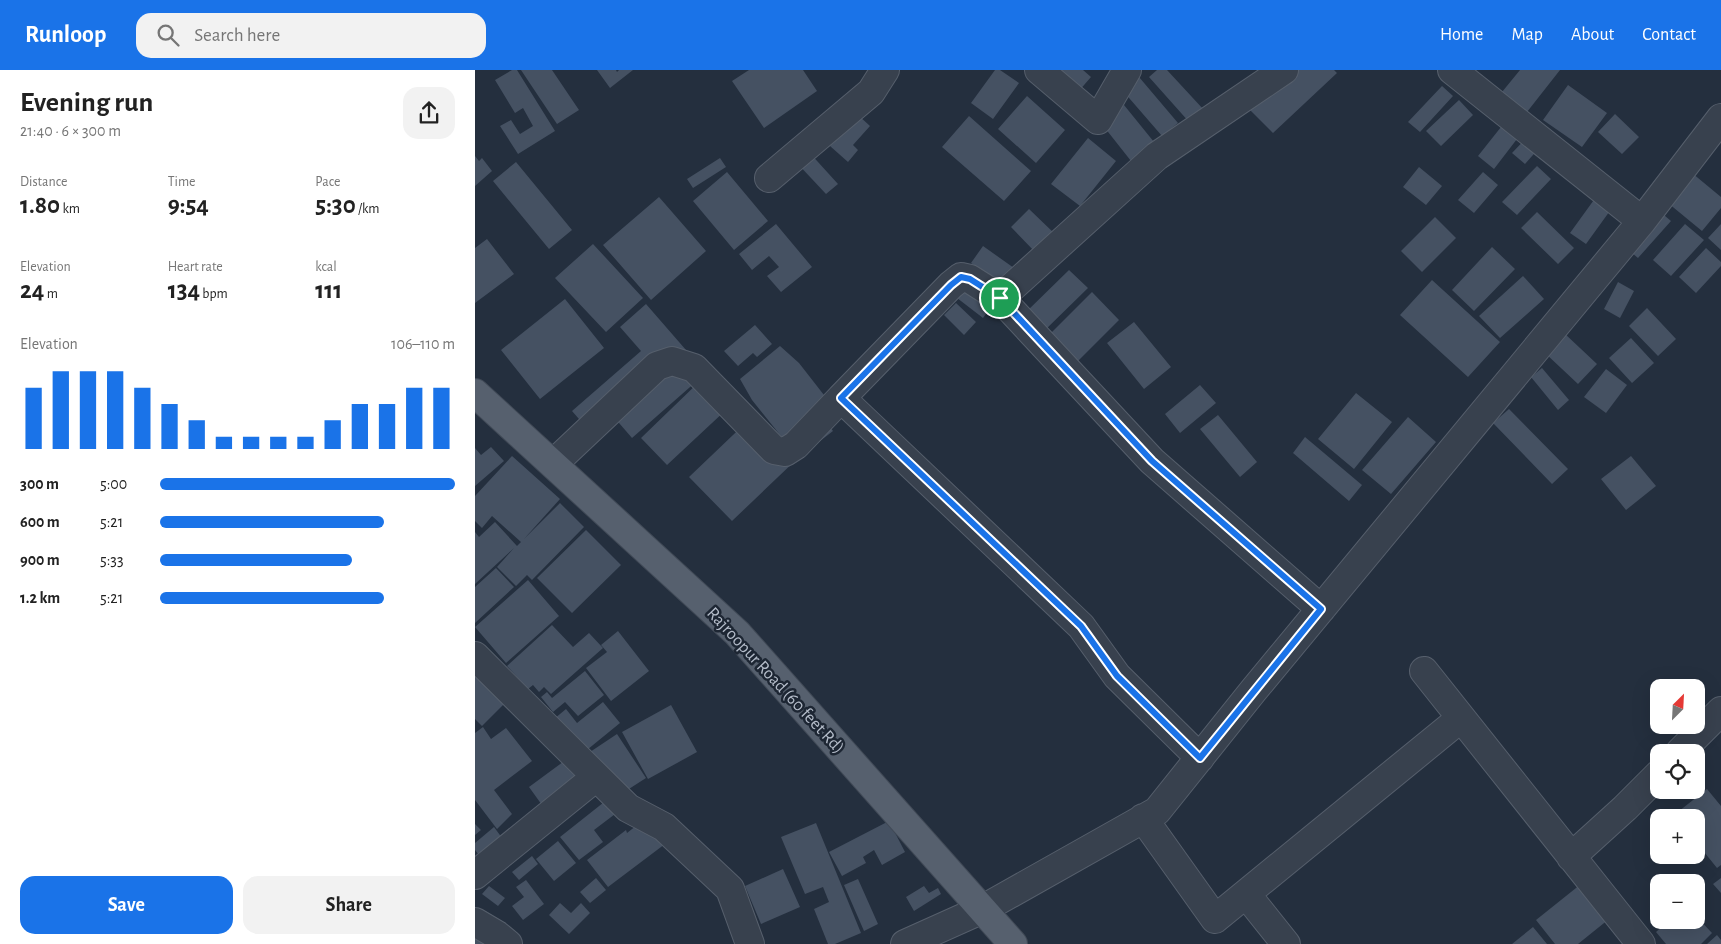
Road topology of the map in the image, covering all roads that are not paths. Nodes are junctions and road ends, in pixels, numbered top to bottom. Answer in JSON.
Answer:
{"nodes":[{"id":1,"x":885,"y":70,"type":"edge"},
{"id":2,"x":1039,"y":70,"type":"edge"},
{"id":3,"x":1127,"y":70,"type":"edge"},
{"id":4,"x":1284,"y":70,"type":"edge"},
{"id":5,"x":1452,"y":70,"type":"edge"},
{"id":6,"x":1721,"y":118,"type":"edge"},
{"id":7,"x":769,"y":178,"type":"dead end"},
{"id":8,"x":1643,"y":220,"type":"junction"},
{"id":9,"x":1000,"y":298,"type":"junction"},
{"id":10,"x":475,"y":393,"type":"edge"},
{"id":11,"x":841,"y":398,"type":"junction"},
{"id":12,"x":553,"y":464,"type":"junction"},
{"id":13,"x":1321,"y":609,"type":"junction"},
{"id":14,"x":475,"y":656,"type":"edge"},
{"id":15,"x":1424,"y":671,"type":"dead end"},
{"id":16,"x":1721,"y":711,"type":"edge"},
{"id":17,"x":1461,"y":718,"type":"junction"},
{"id":18,"x":1688,"y":744,"type":"edge"},
{"id":19,"x":1200,"y":758,"type":"junction"},
{"id":20,"x":596,"y":777,"type":"junction"},
{"id":21,"x":1650,"y":783,"type":"edge"},
{"id":22,"x":1143,"y":818,"type":"junction"},
{"id":23,"x":1571,"y":857,"type":"junction"},
{"id":24,"x":475,"y":875,"type":"edge"},
{"id":25,"x":1246,"y":894,"type":"junction"},
{"id":26,"x":983,"y":909,"type":"junction"},
{"id":27,"x":475,"y":922,"type":"edge"},
{"id":28,"x":508,"y":944,"type":"edge"},
{"id":29,"x":750,"y":944,"type":"edge"},
{"id":30,"x":905,"y":944,"type":"edge"},
{"id":31,"x":1013,"y":944,"type":"edge"},
{"id":32,"x":1286,"y":944,"type":"edge"},
{"id":33,"x":1641,"y":944,"type":"edge"}],
"edges":[{"from":1,"to":7,"type":"street"},
{"from":2,"to":3,"type":"street"},
{"from":4,"to":9,"type":"street"},
{"from":5,"to":8,"type":"street"},
{"from":6,"to":8,"type":"street"},
{"from":8,"to":13,"type":"street"},
{"from":9,"to":11,"type":"street"},
{"from":9,"to":13,"type":"street"},
{"from":10,"to":12,"type":"main road","name":"Rajroopur Road (60 feet Rd)"},
{"from":11,"to":12,"type":"street"},
{"from":11,"to":19,"type":"street"},
{"from":12,"to":26,"type":"main road","name":"Rajroopur Road (60 feet Rd)"},
{"from":13,"to":19,"type":"street"},
{"from":14,"to":20,"type":"street"},
{"from":15,"to":17,"type":"street"},
{"from":16,"to":18,"type":"street"},
{"from":17,"to":23,"type":"street"},
{"from":17,"to":25,"type":"street"},
{"from":19,"to":22,"type":"street"},
{"from":20,"to":24,"type":"street"},
{"from":20,"to":29,"type":"street"},
{"from":21,"to":23,"type":"street"},
{"from":22,"to":25,"type":"street"},
{"from":22,"to":26,"type":"street"},
{"from":23,"to":33,"type":"street"},
{"from":25,"to":32,"type":"street"},
{"from":26,"to":30,"type":"street"},
{"from":26,"to":31,"type":"main road","name":"Rajroopur Road (60 feet Rd)"},
{"from":27,"to":28,"type":"street"}]}
